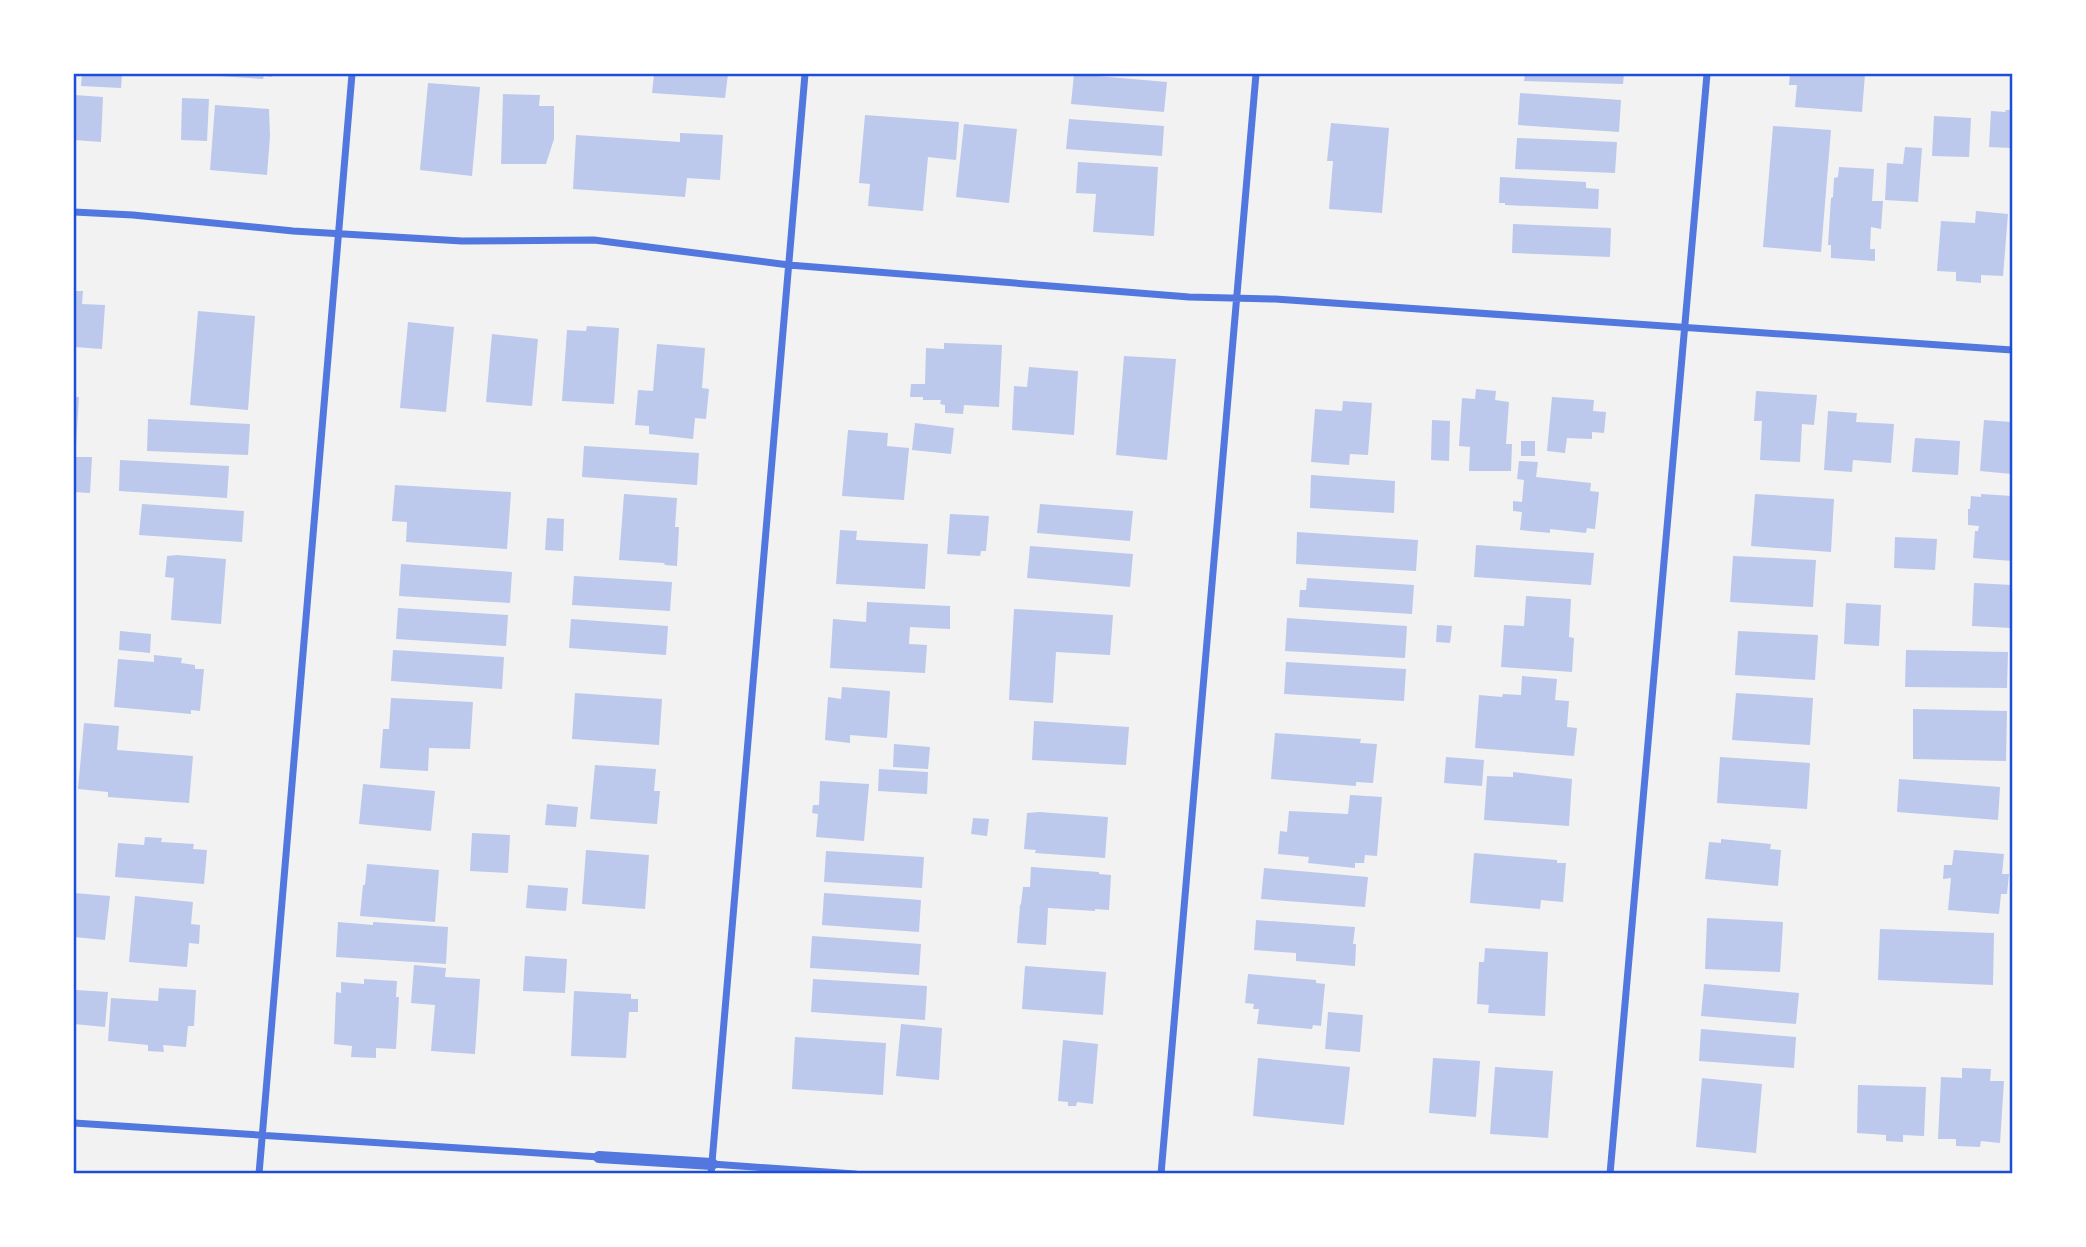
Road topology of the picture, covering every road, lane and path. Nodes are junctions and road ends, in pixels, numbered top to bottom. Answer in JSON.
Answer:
{"nodes":[{"id":1,"x":352,"y":74,"type":"edge"},
{"id":2,"x":805,"y":74,"type":"edge"},
{"id":3,"x":1256,"y":74,"type":"edge"},
{"id":4,"x":1707,"y":74,"type":"edge"},
{"id":5,"x":74,"y":212,"type":"edge"},
{"id":6,"x":338,"y":234,"type":"junction"},
{"id":7,"x":789,"y":265,"type":"junction"},
{"id":8,"x":1237,"y":297,"type":"junction"},
{"id":9,"x":1685,"y":327,"type":"junction"},
{"id":10,"x":2012,"y":350,"type":"edge"},
{"id":11,"x":74,"y":1123,"type":"edge"},
{"id":12,"x":262,"y":1135,"type":"junction"},
{"id":13,"x":599,"y":1157,"type":"joint"},
{"id":14,"x":711,"y":1169,"type":"edge"},
{"id":15,"x":259,"y":1174,"type":"edge"},
{"id":16,"x":855,"y":1174,"type":"edge"},
{"id":17,"x":1161,"y":1174,"type":"edge"},
{"id":18,"x":1610,"y":1174,"type":"edge"}],
"edges":[{"from":1,"to":6,"type":"street"},
{"from":2,"to":7,"type":"street"},
{"from":3,"to":8,"type":"street"},
{"from":4,"to":9,"type":"street"},
{"from":5,"to":6,"type":"street"},
{"from":6,"to":7,"type":"street"},
{"from":6,"to":12,"type":"street"},
{"from":7,"to":8,"type":"street"},
{"from":7,"to":14,"type":"street"},
{"from":8,"to":9,"type":"street"},
{"from":8,"to":17,"type":"street"},
{"from":9,"to":10,"type":"street"},
{"from":9,"to":18,"type":"street"},
{"from":11,"to":12,"type":"street"},
{"from":12,"to":13,"type":"street"},
{"from":12,"to":15,"type":"street"},
{"from":13,"to":14,"type":"street"},
{"from":14,"to":16,"type":"street"}]}
